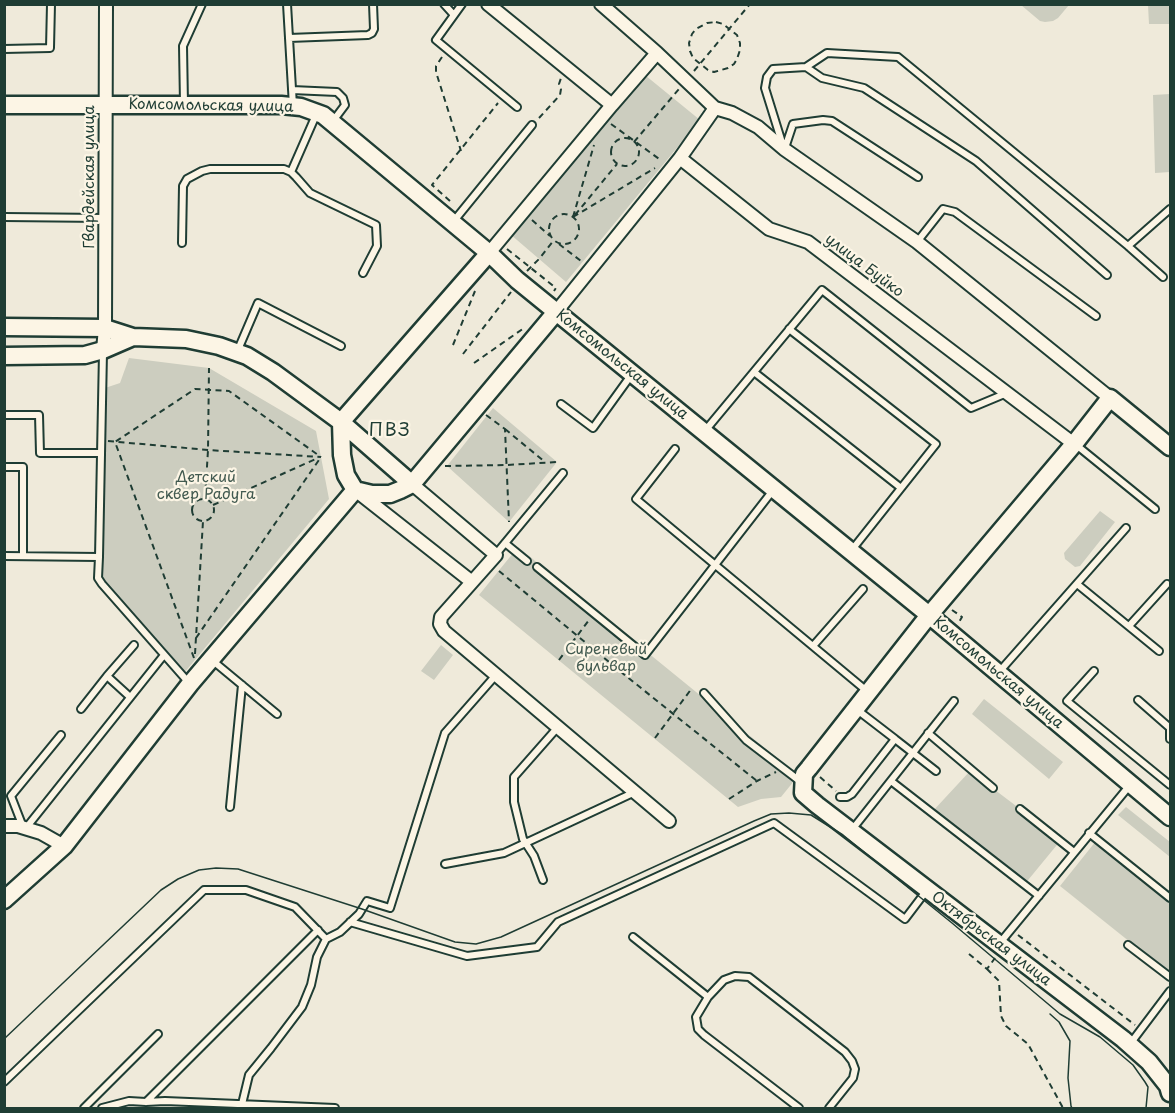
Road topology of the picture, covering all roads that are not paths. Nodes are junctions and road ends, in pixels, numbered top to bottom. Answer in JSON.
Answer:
{"nodes":[{"id":1,"x":51,"y":4,"type":"edge"},
{"id":2,"x":106,"y":4,"type":"edge"},
{"id":3,"x":202,"y":4,"type":"edge"},
{"id":4,"x":287,"y":4,"type":"edge"},
{"id":5,"x":373,"y":4,"type":"edge"},
{"id":6,"x":444,"y":4,"type":"edge"},
{"id":7,"x":462,"y":4,"type":"edge"},
{"id":8,"x":488,"y":4,"type":"edge"},
{"id":9,"x":601,"y":4,"type":"edge"},
{"id":10,"x":454,"y":15,"type":"junction"},
{"id":11,"x":289,"y":38,"type":"junction"},
{"id":12,"x":4,"y":49,"type":"edge"},
{"id":13,"x":657,"y":53,"type":"junction"},
{"id":14,"x":806,"y":67,"type":"junction"},
{"id":15,"x":292,"y":98,"type":"junction"},
{"id":16,"x":4,"y":105,"type":"edge"},
{"id":17,"x":106,"y":105,"type":"junction"},
{"id":18,"x":184,"y":105,"type":"junction"},
{"id":19,"x":612,"y":105,"type":"junction"},
{"id":20,"x":517,"y":106,"type":"dead end"},
{"id":21,"x":715,"y":108,"type":"junction"},
{"id":22,"x":318,"y":112,"type":"junction"},
{"id":23,"x":333,"y":122,"type":"junction"},
{"id":24,"x":532,"y":125,"type":"road end"},
{"id":25,"x":784,"y":149,"type":"junction"},
{"id":26,"x":680,"y":159,"type":"junction"},
{"id":27,"x":291,"y":172,"type":"junction"},
{"id":28,"x":918,"y":177,"type":"dead end"},
{"id":29,"x":1170,"y":209,"type":"edge"},
{"id":30,"x":4,"y":217,"type":"edge"},
{"id":31,"x":457,"y":217,"type":"junction"},
{"id":32,"x":105,"y":218,"type":"junction"},
{"id":33,"x":917,"y":242,"type":"junction"},
{"id":34,"x":182,"y":243,"type":"dead end"},
{"id":35,"x":1128,"y":246,"type":"junction"},
{"id":36,"x":489,"y":253,"type":"junction"},
{"id":37,"x":363,"y":273,"type":"dead end"},
{"id":38,"x":1107,"y":274,"type":"dead end"},
{"id":39,"x":1163,"y":277,"type":"dead end"},
{"id":40,"x":556,"y":312,"type":"junction"},
{"id":41,"x":1096,"y":316,"type":"dead end"},
{"id":42,"x":4,"y":327,"type":"edge"},
{"id":43,"x":105,"y":328,"type":"junction"},
{"id":44,"x":789,"y":329,"type":"junction"},
{"id":45,"x":132,"y":337,"type":"junction"},
{"id":46,"x":341,"y":346,"type":"dead end"},
{"id":47,"x":103,"y":350,"type":"junction"},
{"id":48,"x":237,"y":352,"type":"junction"},
{"id":49,"x":4,"y":356,"type":"edge"},
{"id":50,"x":754,"y":372,"type":"junction"},
{"id":51,"x":632,"y":374,"type":"junction"},
{"id":52,"x":1007,"y":393,"type":"junction"},
{"id":53,"x":1110,"y":398,"type":"junction"},
{"id":54,"x":561,"y":405,"type":"dead end"},
{"id":55,"x":4,"y":415,"type":"edge"},
{"id":56,"x":341,"y":422,"type":"junction"},
{"id":57,"x":704,"y":432,"type":"junction"},
{"id":58,"x":1074,"y":444,"type":"junction"},
{"id":59,"x":1170,"y":447,"type":"edge"},
{"id":60,"x":675,"y":449,"type":"dead end"},
{"id":61,"x":101,"y":453,"type":"junction"},
{"id":62,"x":4,"y":467,"type":"edge"},
{"id":63,"x":563,"y":473,"type":"dead end"},
{"id":64,"x":412,"y":484,"type":"junction"},
{"id":65,"x":901,"y":488,"type":"junction"},
{"id":66,"x":774,"y":489,"type":"junction"},
{"id":67,"x":355,"y":490,"type":"junction"},
{"id":68,"x":1155,"y":509,"type":"dead end"},
{"id":69,"x":1126,"y":528,"type":"dead end"},
{"id":70,"x":505,"y":543,"type":"junction"},
{"id":71,"x":851,"y":551,"type":"junction"},
{"id":72,"x":23,"y":555,"type":"junction"},
{"id":73,"x":496,"y":555,"type":"junction"},
{"id":74,"x":4,"y":556,"type":"edge"},
{"id":75,"x":99,"y":557,"type":"junction"},
{"id":76,"x":527,"y":561,"type":"dead end"},
{"id":77,"x":714,"y":565,"type":"junction"},
{"id":78,"x":537,"y":567,"type":"dead end"},
{"id":79,"x":471,"y":582,"type":"junction"},
{"id":80,"x":1077,"y":584,"type":"junction"},
{"id":81,"x":1167,"y":584,"type":"dead end"},
{"id":82,"x":862,"y":589,"type":"dead end"},
{"id":83,"x":930,"y":615,"type":"junction"},
{"id":84,"x":1129,"y":626,"type":"junction"},
{"id":85,"x":134,"y":645,"type":"dead end"},
{"id":86,"x":813,"y":646,"type":"junction"},
{"id":87,"x":1158,"y":651,"type":"dead end"},
{"id":88,"x":164,"y":655,"type":"junction"},
{"id":89,"x":211,"y":659,"type":"junction"},
{"id":90,"x":1094,"y":671,"type":"dead end"},
{"id":91,"x":998,"y":673,"type":"junction"},
{"id":92,"x":496,"y":675,"type":"junction"},
{"id":93,"x":107,"y":676,"type":"junction"},
{"id":94,"x":190,"y":684,"type":"junction"},
{"id":95,"x":242,"y":685,"type":"junction"},
{"id":96,"x":869,"y":692,"type":"junction"},
{"id":97,"x":704,"y":693,"type":"dead end"},
{"id":98,"x":130,"y":697,"type":"junction"},
{"id":99,"x":1138,"y":700,"type":"dead end"},
{"id":100,"x":954,"y":701,"type":"dead end"},
{"id":101,"x":856,"y":708,"type":"junction"},
{"id":102,"x":81,"y":709,"type":"dead end"},
{"id":103,"x":277,"y":714,"type":"dead end"},
{"id":104,"x":558,"y":728,"type":"junction"},
{"id":105,"x":928,"y":733,"type":"junction"},
{"id":106,"x":61,"y":735,"type":"dead end"},
{"id":107,"x":895,"y":739,"type":"junction"},
{"id":108,"x":1170,"y":739,"type":"edge"},
{"id":109,"x":913,"y":753,"type":"junction"},
{"id":110,"x":936,"y":771,"type":"dead end"},
{"id":111,"x":891,"y":781,"type":"junction"},
{"id":112,"x":805,"y":782,"type":"junction"},
{"id":113,"x":1131,"y":784,"type":"junction"},
{"id":114,"x":1170,"y":785,"type":"edge"},
{"id":115,"x":993,"y":788,"type":"dead end"},
{"id":116,"x":635,"y":792,"type":"junction"},
{"id":117,"x":840,"y":796,"type":"road end"},
{"id":118,"x":230,"y":807,"type":"dead end"},
{"id":119,"x":1020,"y":809,"type":"dead end"},
{"id":120,"x":1170,"y":817,"type":"edge"},
{"id":121,"x":669,"y":821,"type":"dead end"},
{"id":122,"x":4,"y":826,"type":"edge"},
{"id":123,"x":24,"y":828,"type":"junction"},
{"id":124,"x":851,"y":831,"type":"junction"},
{"id":125,"x":1089,"y":833,"type":"junction"},
{"id":126,"x":526,"y":843,"type":"junction"},
{"id":127,"x":64,"y":846,"type":"junction"},
{"id":128,"x":1074,"y":852,"type":"junction"},
{"id":129,"x":445,"y":864,"type":"dead end"},
{"id":130,"x":543,"y":880,"type":"dead end"},
{"id":131,"x":928,"y":890,"type":"junction"},
{"id":132,"x":1039,"y":896,"type":"junction"},
{"id":133,"x":1170,"y":897,"type":"edge"},
{"id":134,"x":4,"y":900,"type":"edge"},
{"id":135,"x":350,"y":922,"type":"junction"},
{"id":136,"x":318,"y":930,"type":"junction"},
{"id":137,"x":633,"y":936,"type":"dead end"},
{"id":138,"x":326,"y":939,"type":"junction"},
{"id":139,"x":999,"y":944,"type":"junction"},
{"id":140,"x":1128,"y":945,"type":"dead end"},
{"id":141,"x":1170,"y":977,"type":"edge"},
{"id":142,"x":1170,"y":991,"type":"edge"},
{"id":143,"x":708,"y":997,"type":"junction"},
{"id":144,"x":158,"y":1034,"type":"dead end"},
{"id":145,"x":1129,"y":1045,"type":"junction"},
{"id":146,"x":4,"y":1082,"type":"edge"},
{"id":147,"x":1170,"y":1093,"type":"edge"},
{"id":148,"x":165,"y":1101,"type":"junction"},
{"id":149,"x":146,"y":1102,"type":"junction"},
{"id":150,"x":242,"y":1104,"type":"junction"},
{"id":151,"x":84,"y":1108,"type":"edge"},
{"id":152,"x":102,"y":1108,"type":"edge"},
{"id":153,"x":165,"y":1108,"type":"edge"},
{"id":154,"x":297,"y":1108,"type":"edge"},
{"id":155,"x":335,"y":1108,"type":"edge"},
{"id":156,"x":799,"y":1108,"type":"edge"},
{"id":157,"x":830,"y":1108,"type":"edge"}],
"edges":[{"from":1,"to":12,"type":"lane"},
{"from":2,"to":17,"type":"street","name":"Гвардейская улица"},
{"from":3,"to":18,"type":"lane"},
{"from":4,"to":11,"type":"lane"},
{"from":5,"to":11,"type":"lane"},
{"from":6,"to":10,"type":"lane"},
{"from":7,"to":10,"type":"lane"},
{"from":8,"to":19,"type":"street"},
{"from":9,"to":13,"type":"street"},
{"from":10,"to":20,"type":"lane"},
{"from":11,"to":15,"type":"lane"},
{"from":13,"to":19,"type":"street"},
{"from":13,"to":21,"type":"street"},
{"from":14,"to":25,"type":"lane"},
{"from":14,"to":35,"type":"lane"},
{"from":14,"to":38,"type":"lane"},
{"from":15,"to":18,"type":"street","name":"Комсомольская улица"},
{"from":15,"to":22,"type":"street","name":"Комсомольская улица"},
{"from":15,"to":23,"type":"lane"},
{"from":16,"to":17,"type":"street","name":"Комсомольская улица"},
{"from":17,"to":18,"type":"street","name":"Комсомольская улица"},
{"from":17,"to":32,"type":"street","name":"Гвардейская улица"},
{"from":19,"to":36,"type":"street"},
{"from":21,"to":25,"type":"street"},
{"from":21,"to":26,"type":"street"},
{"from":22,"to":23,"type":"street","name":"Комсомольская улица"},
{"from":22,"to":27,"type":"lane"},
{"from":23,"to":31,"type":"street","name":"Комсомольская улица"},
{"from":24,"to":31,"type":"lane"},
{"from":25,"to":28,"type":"lane"},
{"from":25,"to":33,"type":"street"},
{"from":26,"to":40,"type":"street"},
{"from":26,"to":52,"type":"street","name":"улица Буйко"},
{"from":27,"to":34,"type":"lane"},
{"from":27,"to":37,"type":"lane"},
{"from":29,"to":35,"type":"lane"},
{"from":30,"to":32,"type":"lane"},
{"from":31,"to":36,"type":"street","name":"Комсомольская улица"},
{"from":32,"to":43,"type":"street","name":"Гвардейская улица"},
{"from":33,"to":41,"type":"lane"},
{"from":33,"to":53,"type":"street"},
{"from":35,"to":39,"type":"lane"},
{"from":36,"to":40,"type":"street","name":"Комсомольская улица"},
{"from":36,"to":56,"type":"street"},
{"from":40,"to":51,"type":"street","name":"Комсомольская улица"},
{"from":40,"to":64,"type":"street"},
{"from":42,"to":43,"type":"street"},
{"from":43,"to":45,"type":"street"},
{"from":43,"to":47,"type":"street","name":"Гвардейская улица"},
{"from":44,"to":50,"type":"lane"},
{"from":44,"to":52,"type":"lane"},
{"from":44,"to":65,"type":"lane"},
{"from":45,"to":47,"type":"street"},
{"from":45,"to":48,"type":"street"},
{"from":46,"to":48,"type":"lane"},
{"from":47,"to":49,"type":"street"},
{"from":47,"to":61,"type":"lane"},
{"from":48,"to":56,"type":"street"},
{"from":50,"to":57,"type":"lane"},
{"from":50,"to":65,"type":"lane"},
{"from":51,"to":54,"type":"lane"},
{"from":51,"to":57,"type":"street","name":"Комсомольская улица"},
{"from":52,"to":58,"type":"street","name":"улица Буйко"},
{"from":53,"to":58,"type":"street"},
{"from":53,"to":59,"type":"street"},
{"from":55,"to":61,"type":"lane"},
{"from":56,"to":64,"type":"street"},
{"from":56,"to":67,"type":"street"},
{"from":57,"to":66,"type":"street","name":"Комсомольская улица"},
{"from":58,"to":68,"type":"lane"},
{"from":58,"to":83,"type":"street"},
{"from":60,"to":77,"type":"lane"},
{"from":61,"to":75,"type":"lane"},
{"from":62,"to":72,"type":"lane"},
{"from":63,"to":70,"type":"lane"},
{"from":64,"to":67,"type":"street"},
{"from":64,"to":73,"type":"street"},
{"from":65,"to":71,"type":"lane"},
{"from":66,"to":71,"type":"street","name":"Комсомольская улица"},
{"from":66,"to":77,"type":"lane"},
{"from":67,"to":79,"type":"street"},
{"from":67,"to":89,"type":"street"},
{"from":69,"to":80,"type":"lane"},
{"from":70,"to":73,"type":"lane"},
{"from":70,"to":76,"type":"lane"},
{"from":71,"to":83,"type":"street","name":"Комсомольская улица"},
{"from":72,"to":74,"type":"lane"},
{"from":72,"to":75,"type":"lane"},
{"from":73,"to":79,"type":"street"},
{"from":75,"to":88,"type":"lane"},
{"from":77,"to":78,"type":"lane"},
{"from":77,"to":86,"type":"lane"},
{"from":79,"to":92,"type":"street"},
{"from":80,"to":84,"type":"lane"},
{"from":80,"to":91,"type":"lane"},
{"from":81,"to":84,"type":"lane"},
{"from":82,"to":86,"type":"lane"},
{"from":83,"to":91,"type":"street","name":"Комсомольская улица"},
{"from":83,"to":96,"type":"street"},
{"from":84,"to":87,"type":"lane"},
{"from":85,"to":93,"type":"lane"},
{"from":86,"to":96,"type":"lane"},
{"from":88,"to":94,"type":"lane"},
{"from":88,"to":98,"type":"lane"},
{"from":89,"to":94,"type":"street"},
{"from":89,"to":95,"type":"lane"},
{"from":90,"to":114,"type":"lane"},
{"from":91,"to":113,"type":"street","name":"Комсомольская улица"},
{"from":92,"to":104,"type":"street"},
{"from":92,"to":135,"type":"lane"},
{"from":93,"to":98,"type":"lane"},
{"from":93,"to":102,"type":"lane"},
{"from":94,"to":127,"type":"street"},
{"from":95,"to":103,"type":"lane"},
{"from":95,"to":118,"type":"lane"},
{"from":96,"to":101,"type":"street"},
{"from":97,"to":112,"type":"lane"},
{"from":98,"to":123,"type":"lane"},
{"from":99,"to":108,"type":"lane"},
{"from":100,"to":105,"type":"lane"},
{"from":101,"to":107,"type":"lane"},
{"from":101,"to":112,"type":"street"},
{"from":104,"to":116,"type":"street"},
{"from":104,"to":126,"type":"lane"},
{"from":105,"to":109,"type":"lane"},
{"from":105,"to":115,"type":"lane"},
{"from":106,"to":123,"type":"lane"},
{"from":107,"to":109,"type":"lane"},
{"from":107,"to":117,"type":"lane"},
{"from":109,"to":110,"type":"lane"},
{"from":109,"to":111,"type":"lane"},
{"from":111,"to":124,"type":"lane"},
{"from":111,"to":132,"type":"lane"},
{"from":112,"to":124,"type":"street","name":"Октябрьская улица"},
{"from":113,"to":120,"type":"street","name":"Комсомольская улица"},
{"from":113,"to":125,"type":"lane"},
{"from":116,"to":121,"type":"street"},
{"from":116,"to":126,"type":"lane"},
{"from":119,"to":128,"type":"lane"},
{"from":122,"to":123,"type":"street"},
{"from":123,"to":127,"type":"street"},
{"from":124,"to":131,"type":"street","name":"Октябрьская улица"},
{"from":125,"to":128,"type":"lane"},
{"from":125,"to":133,"type":"lane"},
{"from":126,"to":129,"type":"lane"},
{"from":126,"to":130,"type":"lane"},
{"from":127,"to":134,"type":"street"},
{"from":128,"to":132,"type":"lane"},
{"from":131,"to":135,"type":"lane"},
{"from":131,"to":139,"type":"street","name":"Октябрьская улица"},
{"from":132,"to":139,"type":"lane"},
{"from":135,"to":138,"type":"lane"},
{"from":136,"to":138,"type":"lane"},
{"from":136,"to":146,"type":"lane"},
{"from":136,"to":149,"type":"lane"},
{"from":137,"to":143,"type":"lane"},
{"from":138,"to":150,"type":"lane"},
{"from":139,"to":145,"type":"street","name":"Октябрьская улица"},
{"from":140,"to":141,"type":"lane"},
{"from":142,"to":145,"type":"lane"},
{"from":143,"to":156,"type":"lane"},
{"from":143,"to":157,"type":"lane"},
{"from":144,"to":151,"type":"lane"},
{"from":145,"to":147,"type":"street","name":"Октябрьская улица"},
{"from":148,"to":149,"type":"lane"},
{"from":148,"to":150,"type":"lane"},
{"from":148,"to":153,"type":"lane"},
{"from":149,"to":152,"type":"lane"},
{"from":150,"to":154,"type":"lane"},
{"from":154,"to":155,"type":"lane"}]}
